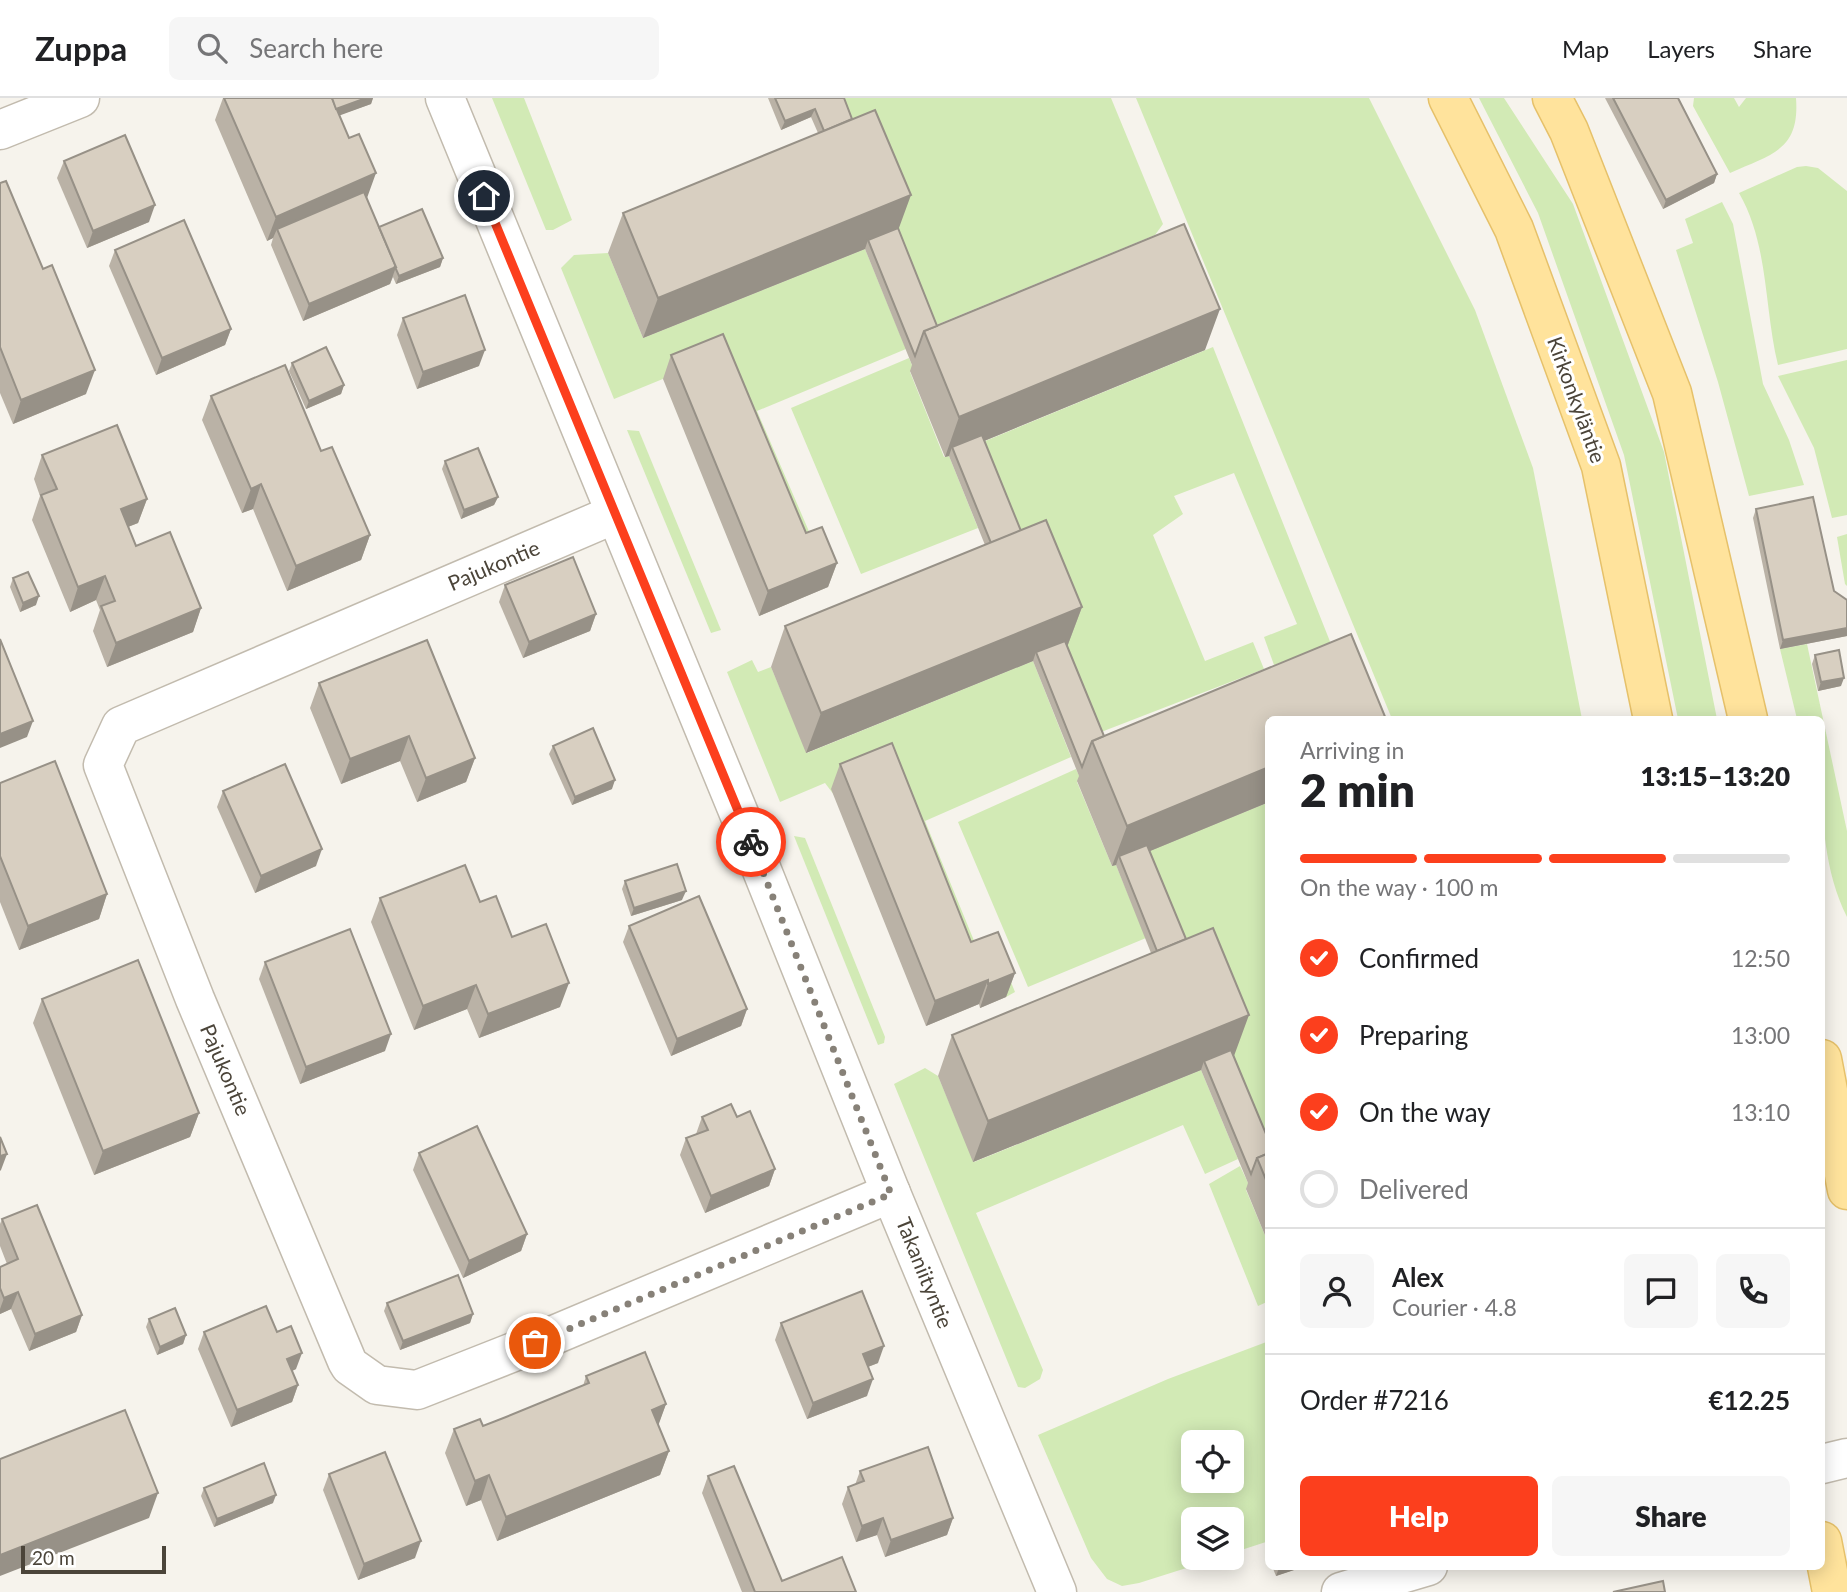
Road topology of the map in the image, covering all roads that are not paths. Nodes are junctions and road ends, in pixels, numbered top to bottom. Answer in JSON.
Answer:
{"nodes":[{"id":1,"x":80,"y":98,"type":"edge"},
{"id":2,"x":445,"y":98,"type":"edge"},
{"id":3,"x":1448,"y":98,"type":"edge"},
{"id":4,"x":1552,"y":98,"type":"edge"},
{"id":5,"x":0,"y":130,"type":"edge"},
{"id":6,"x":614,"y":514,"type":"junction"},
{"id":7,"x":1652,"y":716,"type":"edge"},
{"id":8,"x":1747,"y":716,"type":"edge"},
{"id":9,"x":1825,"y":1075,"type":"edge"},
{"id":10,"x":1847,"y":1190,"type":"edge"},
{"id":11,"x":891,"y":1194,"type":"junction"},
{"id":12,"x":1847,"y":1458,"type":"edge"},
{"id":13,"x":1825,"y":1463,"type":"edge"},
{"id":14,"x":1825,"y":1556,"type":"edge"},
{"id":15,"x":1414,"y":1570,"type":"edge"},
{"id":16,"x":1056,"y":1592,"type":"edge"},
{"id":17,"x":1341,"y":1592,"type":"edge"},
{"id":18,"x":1832,"y":1592,"type":"edge"}],
"edges":[{"from":1,"to":5,"type":"street"},
{"from":2,"to":6,"type":"street","name":"Takaniityntie"},
{"from":3,"to":7,"type":"main road","name":"Kirkonkyläntie"},
{"from":4,"to":8,"type":"main road"},
{"from":6,"to":11,"type":"street","name":"Takaniityntie"},
{"from":6,"to":11,"type":"street","name":"Pajukontie"},
{"from":9,"to":10,"type":"main road"},
{"from":11,"to":16,"type":"street","name":"Takaniityntie"},
{"from":12,"to":13,"type":"street"},
{"from":14,"to":18,"type":"main road"},
{"from":15,"to":17,"type":"street"}]}
